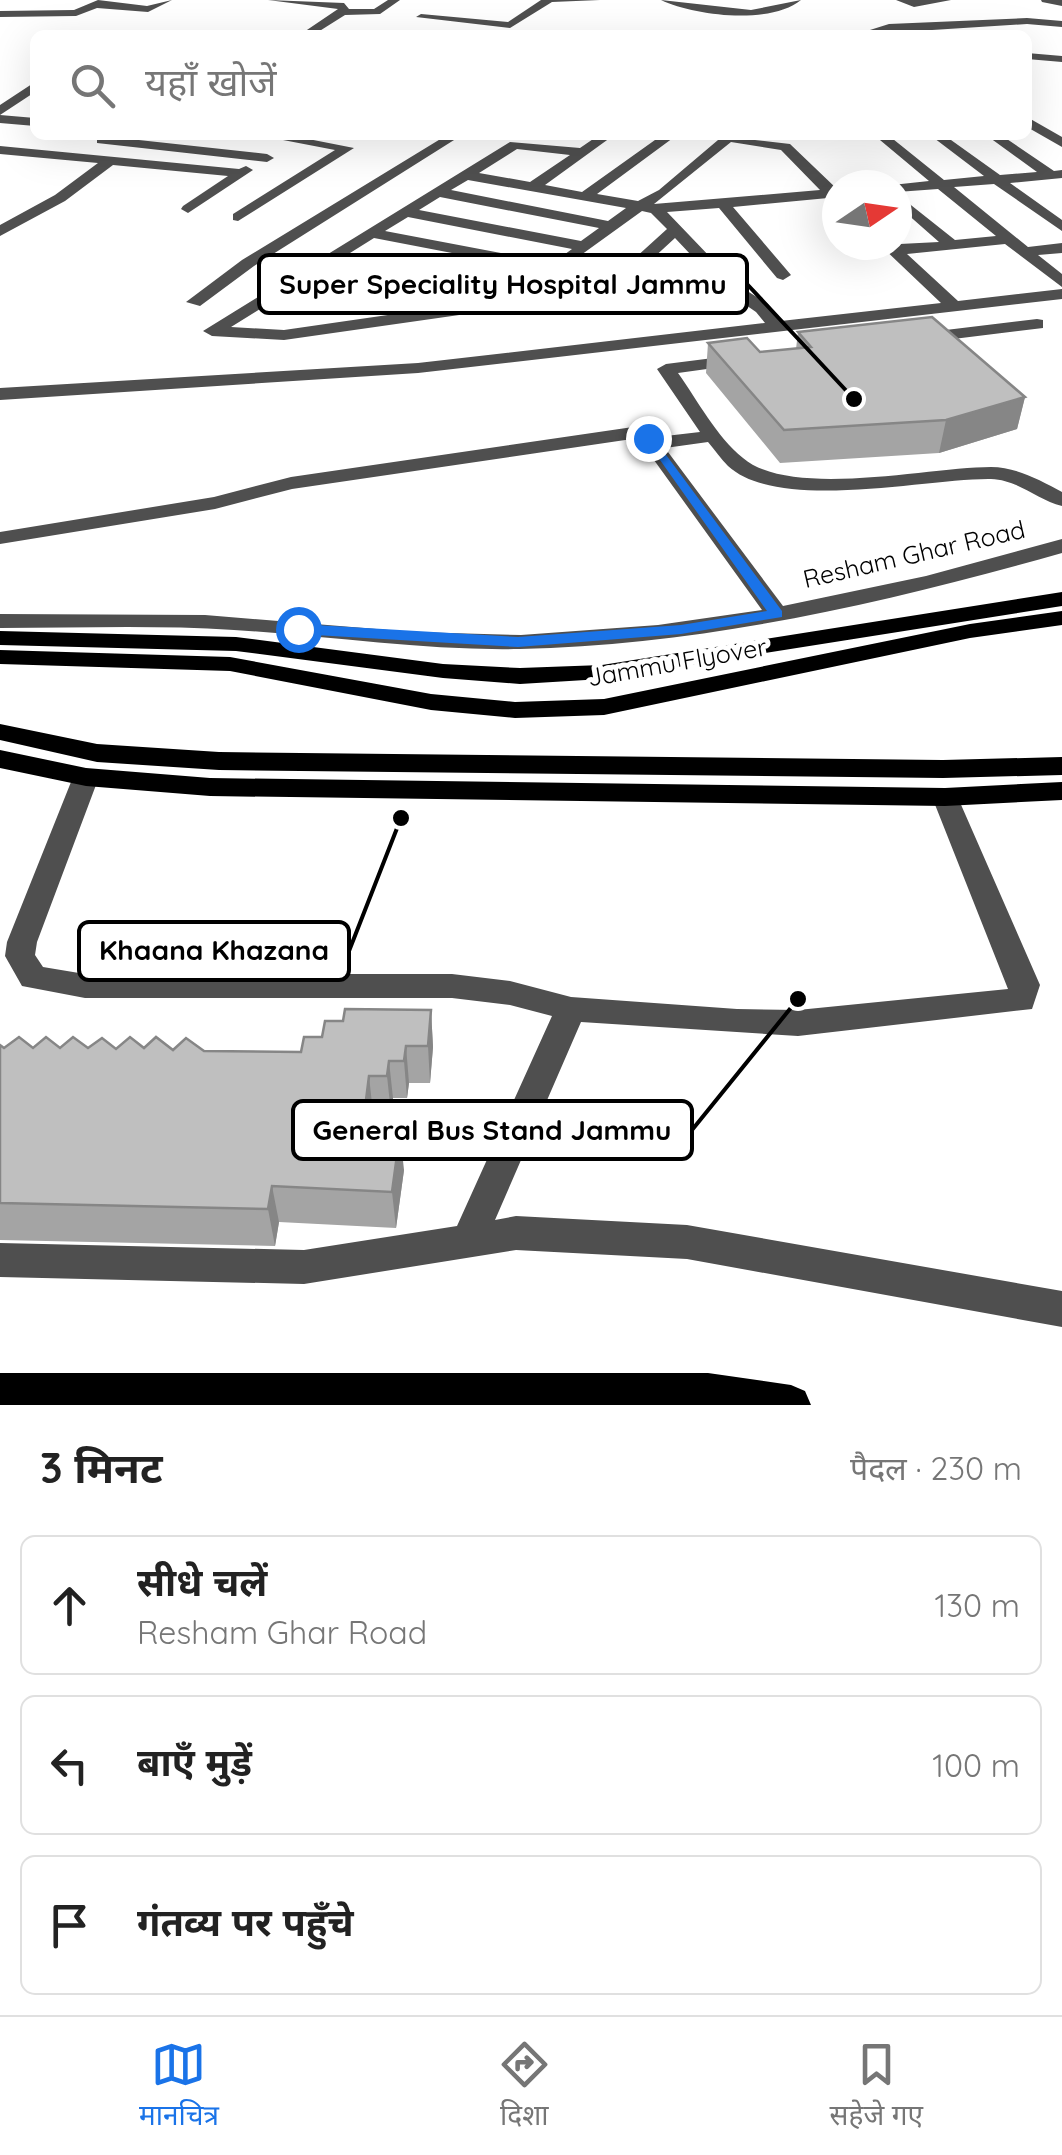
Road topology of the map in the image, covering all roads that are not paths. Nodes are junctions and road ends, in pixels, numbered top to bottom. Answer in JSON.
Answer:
{"nodes":[{"id":1,"x":167,"y":0,"type":"edge"},
{"id":2,"x":273,"y":0,"type":"edge"},
{"id":3,"x":395,"y":0,"type":"edge"},
{"id":4,"x":552,"y":0,"type":"edge"},
{"id":5,"x":595,"y":0,"type":"edge"},
{"id":6,"x":666,"y":0,"type":"edge"},
{"id":7,"x":796,"y":0,"type":"edge"},
{"id":8,"x":901,"y":0,"type":"edge"},
{"id":9,"x":946,"y":0,"type":"edge"},
{"id":10,"x":1046,"y":0,"type":"edge"},
{"id":11,"x":102,"y":2,"type":"edge"},
{"id":12,"x":1062,"y":3,"type":"edge"},
{"id":13,"x":342,"y":12,"type":"junction"},
{"id":14,"x":0,"y":14,"type":"edge"},
{"id":15,"x":421,"y":18,"type":"dead end"},
{"id":16,"x":313,"y":30,"type":"edge"},
{"id":17,"x":878,"y":30,"type":"edge"},
{"id":18,"x":1032,"y":31,"type":"edge"},
{"id":19,"x":1062,"y":50,"type":"edge"},
{"id":20,"x":1032,"y":57,"type":"edge"},
{"id":21,"x":1032,"y":57,"type":"edge"},
{"id":22,"x":1062,"y":59,"type":"edge"},
{"id":23,"x":30,"y":98,"type":"edge"},
{"id":24,"x":0,"y":111,"type":"edge"},
{"id":25,"x":0,"y":120,"type":"edge"},
{"id":26,"x":30,"y":122,"type":"edge"},
{"id":27,"x":1032,"y":123,"type":"edge"},
{"id":28,"x":30,"y":138,"type":"edge"},
{"id":29,"x":102,"y":140,"type":"dead end"},
{"id":30,"x":293,"y":140,"type":"edge"},
{"id":31,"x":311,"y":140,"type":"edge"},
{"id":32,"x":448,"y":140,"type":"edge"},
{"id":33,"x":600,"y":140,"type":"edge"},
{"id":34,"x":664,"y":140,"type":"edge"},
{"id":35,"x":735,"y":140,"type":"edge"},
{"id":36,"x":747,"y":140,"type":"edge"},
{"id":37,"x":886,"y":140,"type":"edge"},
{"id":38,"x":943,"y":140,"type":"edge"},
{"id":39,"x":1000,"y":140,"type":"edge"},
{"id":40,"x":1062,"y":143,"type":"edge"},
{"id":41,"x":584,"y":152,"type":"junction"},
{"id":42,"x":3,"y":153,"type":"edge"},
{"id":43,"x":267,"y":158,"type":"junction"},
{"id":44,"x":112,"y":159,"type":"junction"},
{"id":45,"x":241,"y":173,"type":"junction"},
{"id":46,"x":465,"y":175,"type":"junction"},
{"id":47,"x":1058,"y":178,"type":"edge"},
{"id":48,"x":998,"y":180,"type":"junction"},
{"id":49,"x":822,"y":182,"type":"edge"},
{"id":50,"x":940,"y":185,"type":"junction"},
{"id":51,"x":533,"y":187,"type":"junction"},
{"id":52,"x":912,"y":187,"type":"edge"},
{"id":53,"x":437,"y":192,"type":"junction"},
{"id":54,"x":586,"y":196,"type":"junction"},
{"id":55,"x":822,"y":196,"type":"edge"},
{"id":56,"x":724,"y":204,"type":"junction"},
{"id":57,"x":648,"y":207,"type":"junction"},
{"id":58,"x":188,"y":209,"type":"dead end"},
{"id":59,"x":912,"y":211,"type":"edge"},
{"id":60,"x":404,"y":212,"type":"junction"},
{"id":61,"x":238,"y":217,"type":"dead end"},
{"id":62,"x":611,"y":226,"type":"junction"},
{"id":63,"x":1062,"y":227,"type":"edge"},
{"id":64,"x":674,"y":230,"type":"junction"},
{"id":65,"x":0,"y":231,"type":"edge"},
{"id":66,"x":371,"y":233,"type":"junction"},
{"id":67,"x":1009,"y":239,"type":"junction"},
{"id":68,"x":952,"y":245,"type":"junction"},
{"id":69,"x":586,"y":247,"type":"junction"},
{"id":70,"x":912,"y":247,"type":"edge"},
{"id":71,"x":1062,"y":248,"type":"edge"},
{"id":72,"x":1026,"y":252,"type":"junction"},
{"id":73,"x":337,"y":255,"type":"junction"},
{"id":74,"x":904,"y":260,"type":"edge"},
{"id":75,"x":783,"y":275,"type":"dead end"},
{"id":76,"x":618,"y":281,"type":"dead end"},
{"id":77,"x":1062,"y":282,"type":"edge"},
{"id":78,"x":1062,"y":294,"type":"edge"},
{"id":79,"x":194,"y":302,"type":"dead end"},
{"id":80,"x":509,"y":303,"type":"dead end"},
{"id":81,"x":954,"y":306,"type":"junction"},
{"id":82,"x":459,"y":308,"type":"junction"},
{"id":83,"x":1037,"y":324,"type":"dead end"},
{"id":84,"x":778,"y":328,"type":"junction"},
{"id":85,"x":903,"y":340,"type":"edge"},
{"id":86,"x":750,"y":358,"type":"edge"},
{"id":87,"x":0,"y":394,"type":"edge"},
{"id":88,"x":713,"y":436,"type":"junction"},
{"id":89,"x":652,"y":444,"type":"junction"},
{"id":90,"x":1062,"y":500,"type":"edge"},
{"id":91,"x":0,"y":538,"type":"edge"},
{"id":92,"x":1062,"y":546,"type":"edge"},
{"id":93,"x":1062,"y":599,"type":"edge"},
{"id":94,"x":777,"y":614,"type":"junction"},
{"id":95,"x":1062,"y":618,"type":"edge"},
{"id":96,"x":0,"y":621,"type":"edge"},
{"id":97,"x":0,"y":638,"type":"edge"},
{"id":98,"x":0,"y":658,"type":"edge"},
{"id":99,"x":0,"y":732,"type":"edge"},
{"id":100,"x":0,"y":759,"type":"edge"},
{"id":101,"x":1062,"y":766,"type":"edge"},
{"id":102,"x":86,"y":778,"type":"junction"},
{"id":103,"x":1062,"y":792,"type":"edge"},
{"id":104,"x":944,"y":797,"type":"junction"},
{"id":105,"x":571,"y":1009,"type":"junction"},
{"id":106,"x":468,"y":1240,"type":"junction"},
{"id":107,"x":0,"y":1260,"type":"edge"},
{"id":108,"x":1062,"y":1309,"type":"edge"},
{"id":109,"x":0,"y":1393,"type":"edge"},
{"id":110,"x":86,"y":1401,"type":"edge"},
{"id":111,"x":791,"y":1405,"type":"edge"}],
"edges":[{"from":1,"to":11,"type":"street"},
{"from":2,"to":13,"type":"street"},
{"from":3,"to":13,"type":"street"},
{"from":4,"to":5,"type":"street"},
{"from":4,"to":15,"type":"street"},
{"from":6,"to":7,"type":"street"},
{"from":8,"to":9,"type":"street"},
{"from":10,"to":12,"type":"street"},
{"from":11,"to":14,"type":"street"},
{"from":13,"to":16,"type":"street"},
{"from":17,"to":18,"type":"street"},
{"from":19,"to":20,"type":"street"},
{"from":21,"to":22,"type":"street"},
{"from":23,"to":24,"type":"street"},
{"from":25,"to":26,"type":"street"},
{"from":27,"to":40,"type":"street"},
{"from":28,"to":42,"type":"street"},
{"from":29,"to":43,"type":"street"},
{"from":30,"to":43,"type":"street"},
{"from":31,"to":61,"type":"street"},
{"from":32,"to":79,"type":"street"},
{"from":33,"to":41,"type":"street"},
{"from":34,"to":54,"type":"street"},
{"from":35,"to":57,"type":"street"},
{"from":36,"to":49,"type":"street"},
{"from":37,"to":50,"type":"street"},
{"from":38,"to":48,"type":"street"},
{"from":39,"to":47,"type":"street"},
{"from":41,"to":46,"type":"street"},
{"from":41,"to":51,"type":"street"},
{"from":42,"to":44,"type":"street"},
{"from":43,"to":45,"type":"street"},
{"from":44,"to":45,"type":"street"},
{"from":44,"to":65,"type":"street"},
{"from":45,"to":58,"type":"street"},
{"from":46,"to":51,"type":"street"},
{"from":46,"to":53,"type":"street"},
{"from":47,"to":48,"type":"street"},
{"from":48,"to":50,"type":"street"},
{"from":48,"to":63,"type":"street"},
{"from":50,"to":52,"type":"street"},
{"from":50,"to":67,"type":"street"},
{"from":51,"to":54,"type":"street"},
{"from":53,"to":60,"type":"street"},
{"from":53,"to":62,"type":"street"},
{"from":54,"to":57,"type":"street"},
{"from":55,"to":56,"type":"street"},
{"from":56,"to":57,"type":"street"},
{"from":56,"to":75,"type":"street"},
{"from":57,"to":62,"type":"street"},
{"from":57,"to":64,"type":"street"},
{"from":59,"to":68,"type":"street"},
{"from":60,"to":66,"type":"street"},
{"from":60,"to":69,"type":"street"},
{"from":62,"to":69,"type":"street"},
{"from":64,"to":76,"type":"street"},
{"from":64,"to":84,"type":"street"},
{"from":66,"to":69,"type":"street"},
{"from":66,"to":73,"type":"street"},
{"from":67,"to":68,"type":"street"},
{"from":67,"to":72,"type":"street"},
{"from":68,"to":70,"type":"street"},
{"from":71,"to":72,"type":"street"},
{"from":72,"to":77,"type":"street"},
{"from":73,"to":82,"type":"street"},
{"from":73,"to":82,"type":"street"},
{"from":74,"to":81,"type":"street"},
{"from":78,"to":81,"type":"street"},
{"from":80,"to":82,"type":"street"},
{"from":81,"to":84,"type":"street"},
{"from":83,"to":85,"type":"street"},
{"from":84,"to":87,"type":"street"},
{"from":86,"to":88,"type":"street"},
{"from":88,"to":89,"type":"street"},
{"from":88,"to":90,"type":"street"},
{"from":89,"to":91,"type":"street"},
{"from":89,"to":94,"type":"street"},
{"from":92,"to":94,"type":"street","name":"Resham Ghar Road"},
{"from":93,"to":97,"type":"main road","name":"Jammu Flyover"},
{"from":94,"to":96,"type":"street","name":"Resham Ghar Road"},
{"from":95,"to":98,"type":"main road","name":"Jammu Flyover"},
{"from":99,"to":101,"type":"main road"},
{"from":100,"to":102,"type":"main road"},
{"from":102,"to":104,"type":"main road"},
{"from":102,"to":105,"type":"street"},
{"from":103,"to":104,"type":"main road"},
{"from":104,"to":105,"type":"street"},
{"from":105,"to":106,"type":"street"},
{"from":106,"to":107,"type":"street"},
{"from":106,"to":108,"type":"street"},
{"from":109,"to":110,"type":"main road"},
{"from":110,"to":111,"type":"main road"}]}
